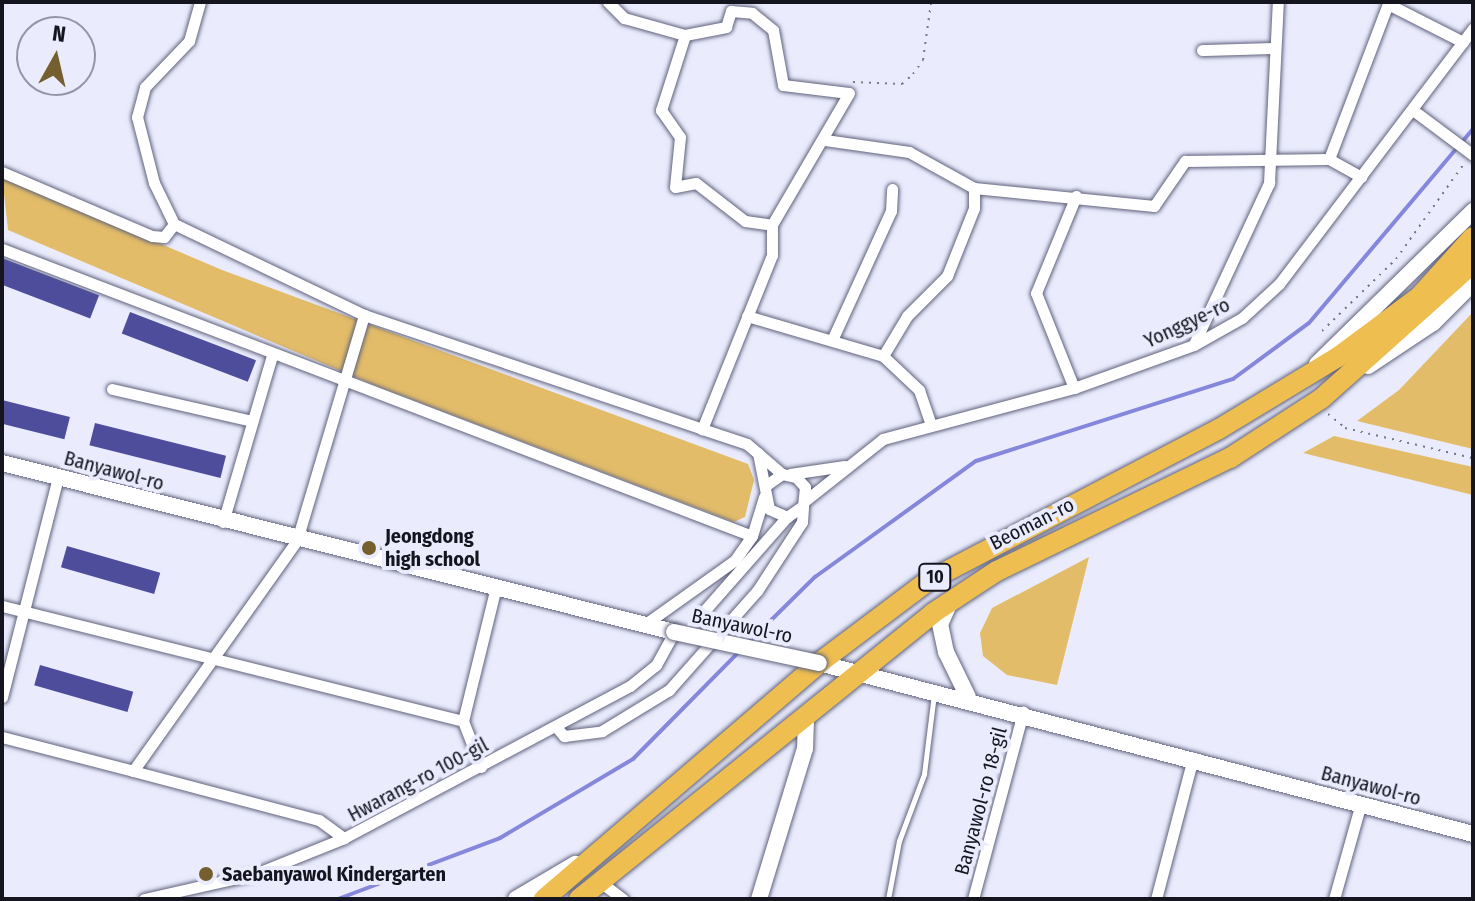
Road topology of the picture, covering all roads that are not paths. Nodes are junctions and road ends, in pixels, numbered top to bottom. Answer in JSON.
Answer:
{"nodes":[{"id":1,"x":200,"y":2,"type":"edge"},
{"id":2,"x":608,"y":2,"type":"edge"},
{"id":3,"x":1278,"y":2,"type":"edge"},
{"id":4,"x":1473,"y":28,"type":"edge"},
{"id":5,"x":685,"y":35,"type":"junction"},
{"id":6,"x":1463,"y":42,"type":"junction"},
{"id":7,"x":1275,"y":48,"type":"junction"},
{"id":8,"x":1202,"y":50,"type":"dead end"},
{"id":9,"x":1414,"y":111,"type":"junction"},
{"id":10,"x":825,"y":140,"type":"junction"},
{"id":11,"x":1473,"y":156,"type":"edge"},
{"id":12,"x":1269,"y":159,"type":"junction"},
{"id":13,"x":1329,"y":159,"type":"junction"},
{"id":14,"x":2,"y":172,"type":"edge"},
{"id":15,"x":1361,"y":177,"type":"junction"},
{"id":16,"x":974,"y":188,"type":"junction"},
{"id":17,"x":892,"y":189,"type":"dead end"},
{"id":18,"x":1076,"y":196,"type":"junction"},
{"id":19,"x":1473,"y":211,"type":"edge"},
{"id":20,"x":174,"y":224,"type":"junction"},
{"id":21,"x":772,"y":225,"type":"junction"},
{"id":22,"x":1473,"y":237,"type":"edge"},
{"id":23,"x":2,"y":249,"type":"edge"},
{"id":24,"x":1473,"y":263,"type":"edge"},
{"id":25,"x":1473,"y":283,"type":"edge"},
{"id":26,"x":364,"y":315,"type":"junction"},
{"id":27,"x":747,"y":316,"type":"junction"},
{"id":28,"x":833,"y":338,"type":"junction"},
{"id":29,"x":1194,"y":345,"type":"junction"},
{"id":30,"x":272,"y":355,"type":"junction"},
{"id":31,"x":883,"y":356,"type":"junction"},
{"id":32,"x":1305,"y":378,"type":"junction"},
{"id":33,"x":342,"y":382,"type":"junction"},
{"id":34,"x":1344,"y":383,"type":"junction"},
{"id":35,"x":1074,"y":388,"type":"junction"},
{"id":36,"x":112,"y":389,"type":"dead end"},
{"id":37,"x":252,"y":421,"type":"junction"},
{"id":38,"x":931,"y":424,"type":"junction"},
{"id":39,"x":702,"y":429,"type":"junction"},
{"id":40,"x":757,"y":450,"type":"junction"},
{"id":41,"x":2,"y":463,"type":"edge"},
{"id":42,"x":844,"y":466,"type":"junction"},
{"id":43,"x":786,"y":474,"type":"junction"},
{"id":44,"x":58,"y":477,"type":"junction"},
{"id":45,"x":765,"y":491,"type":"junction"},
{"id":46,"x":805,"y":503,"type":"junction"},
{"id":47,"x":787,"y":517,"type":"junction"},
{"id":48,"x":223,"y":522,"type":"junction"},
{"id":49,"x":752,"y":536,"type":"junction"},
{"id":50,"x":297,"y":540,"type":"junction"},
{"id":51,"x":495,"y":591,"type":"junction"},
{"id":52,"x":950,"y":602,"type":"junction"},
{"id":53,"x":2,"y":606,"type":"edge"},
{"id":54,"x":23,"y":611,"type":"junction"},
{"id":55,"x":644,"y":625,"type":"junction"},
{"id":56,"x":674,"y":632,"type":"junction"},
{"id":57,"x":710,"y":640,"type":"junction"},
{"id":58,"x":215,"y":659,"type":"junction"},
{"id":59,"x":819,"y":663,"type":"junction"},
{"id":60,"x":856,"y":671,"type":"junction"},
{"id":61,"x":935,"y":688,"type":"junction"},
{"id":62,"x":2,"y":697,"type":"edge"},
{"id":63,"x":968,"y":697,"type":"junction"},
{"id":64,"x":1023,"y":712,"type":"junction"},
{"id":65,"x":806,"y":715,"type":"junction"},
{"id":66,"x":463,"y":721,"type":"junction"},
{"id":67,"x":557,"y":728,"type":"junction"},
{"id":68,"x":2,"y":737,"type":"edge"},
{"id":69,"x":1193,"y":758,"type":"junction"},
{"id":70,"x":481,"y":767,"type":"junction"},
{"id":71,"x":133,"y":771,"type":"junction"},
{"id":72,"x":1361,"y":803,"type":"junction"},
{"id":73,"x":1473,"y":834,"type":"edge"},
{"id":74,"x":344,"y":838,"type":"junction"},
{"id":75,"x":611,"y":843,"type":"junction"},
{"id":76,"x":628,"y":861,"type":"junction"},
{"id":77,"x":607,"y":887,"type":"junction"},
{"id":78,"x":144,"y":899,"type":"edge"},
{"id":79,"x":516,"y":899,"type":"edge"},
{"id":80,"x":544,"y":899,"type":"edge"},
{"id":81,"x":579,"y":899,"type":"edge"},
{"id":82,"x":592,"y":899,"type":"edge"},
{"id":83,"x":623,"y":899,"type":"edge"},
{"id":84,"x":759,"y":899,"type":"edge"},
{"id":85,"x":888,"y":899,"type":"edge"},
{"id":86,"x":973,"y":899,"type":"edge"},
{"id":87,"x":1156,"y":899,"type":"edge"},
{"id":88,"x":1334,"y":899,"type":"edge"}],
"edges":[{"from":1,"to":20,"type":"street"},
{"from":2,"to":5,"type":"street"},
{"from":3,"to":7,"type":"street"},
{"from":4,"to":6,"type":"street","name":"Yonggye-ro"},
{"from":5,"to":10,"type":"street"},
{"from":5,"to":21,"type":"street"},
{"from":6,"to":9,"type":"street","name":"Yonggye-ro"},
{"from":6,"to":13,"type":"street"},
{"from":7,"to":8,"type":"street"},
{"from":7,"to":12,"type":"street"},
{"from":9,"to":11,"type":"street"},
{"from":9,"to":15,"type":"street","name":"Yonggye-ro"},
{"from":10,"to":16,"type":"street"},
{"from":10,"to":21,"type":"street"},
{"from":12,"to":13,"type":"street"},
{"from":12,"to":18,"type":"street"},
{"from":12,"to":29,"type":"street"},
{"from":13,"to":15,"type":"street"},
{"from":14,"to":20,"type":"street"},
{"from":15,"to":29,"type":"street","name":"Yonggye-ro"},
{"from":16,"to":18,"type":"street"},
{"from":16,"to":31,"type":"street"},
{"from":17,"to":28,"type":"street"},
{"from":18,"to":35,"type":"street"},
{"from":19,"to":32,"type":"main road"},
{"from":20,"to":26,"type":"street"},
{"from":21,"to":27,"type":"street"},
{"from":22,"to":32,"type":"highway","name":"Beoman-ro","number":"10"},
{"from":23,"to":30,"type":"street"},
{"from":24,"to":34,"type":"highway","name":"Beoman-ro","number":"10"},
{"from":25,"to":34,"type":"main road"},
{"from":26,"to":33,"type":"street"},
{"from":26,"to":39,"type":"street"},
{"from":27,"to":28,"type":"street"},
{"from":27,"to":39,"type":"street"},
{"from":28,"to":31,"type":"street"},
{"from":29,"to":35,"type":"street","name":"Yonggye-ro"},
{"from":30,"to":33,"type":"street"},
{"from":30,"to":37,"type":"street"},
{"from":31,"to":38,"type":"street"},
{"from":32,"to":59,"type":"highway","name":"Beoman-ro","number":"10"},
{"from":33,"to":49,"type":"street"},
{"from":33,"to":50,"type":"street"},
{"from":34,"to":52,"type":"highway","name":"Beoman-ro","number":"10"},
{"from":35,"to":38,"type":"street","name":"Yonggye-ro"},
{"from":36,"to":37,"type":"street"},
{"from":37,"to":48,"type":"street"},
{"from":38,"to":42,"type":"street","name":"Yonggye-ro"},
{"from":39,"to":40,"type":"street"},
{"from":40,"to":43,"type":"street"},
{"from":40,"to":45,"type":"street"},
{"from":41,"to":44,"type":"main road","name":"Banyawol-ro"},
{"from":42,"to":43,"type":"street","name":"Yonggye-ro"},
{"from":42,"to":46,"type":"street","name":"Yonggye-ro"},
{"from":43,"to":45,"type":"street"},
{"from":43,"to":46,"type":"street"},
{"from":44,"to":48,"type":"main road","name":"Banyawol-ro"},
{"from":44,"to":54,"type":"street"},
{"from":45,"to":47,"type":"street"},
{"from":45,"to":49,"type":"street"},
{"from":46,"to":47,"type":"street"},
{"from":46,"to":67,"type":"street"},
{"from":47,"to":57,"type":"street"},
{"from":48,"to":50,"type":"main road","name":"Banyawol-ro"},
{"from":49,"to":55,"type":"street"},
{"from":50,"to":51,"type":"main road","name":"Banyawol-ro"},
{"from":50,"to":58,"type":"street"},
{"from":51,"to":55,"type":"main road","name":"Banyawol-ro"},
{"from":51,"to":66,"type":"street"},
{"from":52,"to":60,"type":"highway","name":"Beoman-ro","number":"10"},
{"from":52,"to":63,"type":"main road"},
{"from":53,"to":54,"type":"street"},
{"from":54,"to":58,"type":"street"},
{"from":54,"to":62,"type":"street"},
{"from":55,"to":56,"type":"main road","name":"Banyawol-ro"},
{"from":56,"to":57,"type":"main road","name":"Banyawol-ro","bridge":true},
{"from":56,"to":67,"type":"street","name":"Hwarang-ro 100-gil"},
{"from":57,"to":59,"type":"main road","name":"Banyawol-ro","bridge":true},
{"from":58,"to":66,"type":"street"},
{"from":58,"to":71,"type":"street"},
{"from":59,"to":60,"type":"main road","name":"Banyawol-ro"},
{"from":59,"to":75,"type":"highway","name":"Beoman-ro","number":"10"},
{"from":60,"to":61,"type":"main road","name":"Banyawol-ro"},
{"from":60,"to":65,"type":"highway","name":"Beoman-ro","number":"10"},
{"from":61,"to":63,"type":"main road","name":"Banyawol-ro"},
{"from":61,"to":85,"type":"lane"},
{"from":63,"to":64,"type":"main road","name":"Banyawol-ro"},
{"from":64,"to":69,"type":"main road","name":"Banyawol-ro"},
{"from":64,"to":86,"type":"street","name":"Banyawol-ro 18-gil"},
{"from":65,"to":76,"type":"highway","name":"Beoman-ro","number":"10"},
{"from":65,"to":84,"type":"main road"},
{"from":66,"to":70,"type":"street"},
{"from":67,"to":70,"type":"street","name":"Hwarang-ro 100-gil"},
{"from":68,"to":71,"type":"street"},
{"from":69,"to":72,"type":"main road","name":"Banyawol-ro"},
{"from":69,"to":87,"type":"street"},
{"from":70,"to":74,"type":"street","name":"Hwarang-ro 100-gil"},
{"from":71,"to":74,"type":"street"},
{"from":72,"to":73,"type":"main road","name":"Banyawol-ro"},
{"from":72,"to":88,"type":"street"},
{"from":74,"to":78,"type":"street","name":"Hwarang-ro 100-gil"},
{"from":75,"to":79,"type":"main road"},
{"from":75,"to":80,"type":"highway","number":"10"},
{"from":76,"to":77,"type":"main road"},
{"from":76,"to":81,"type":"highway","number":"10"},
{"from":77,"to":82,"type":"main road"},
{"from":77,"to":83,"type":"street"}]}
